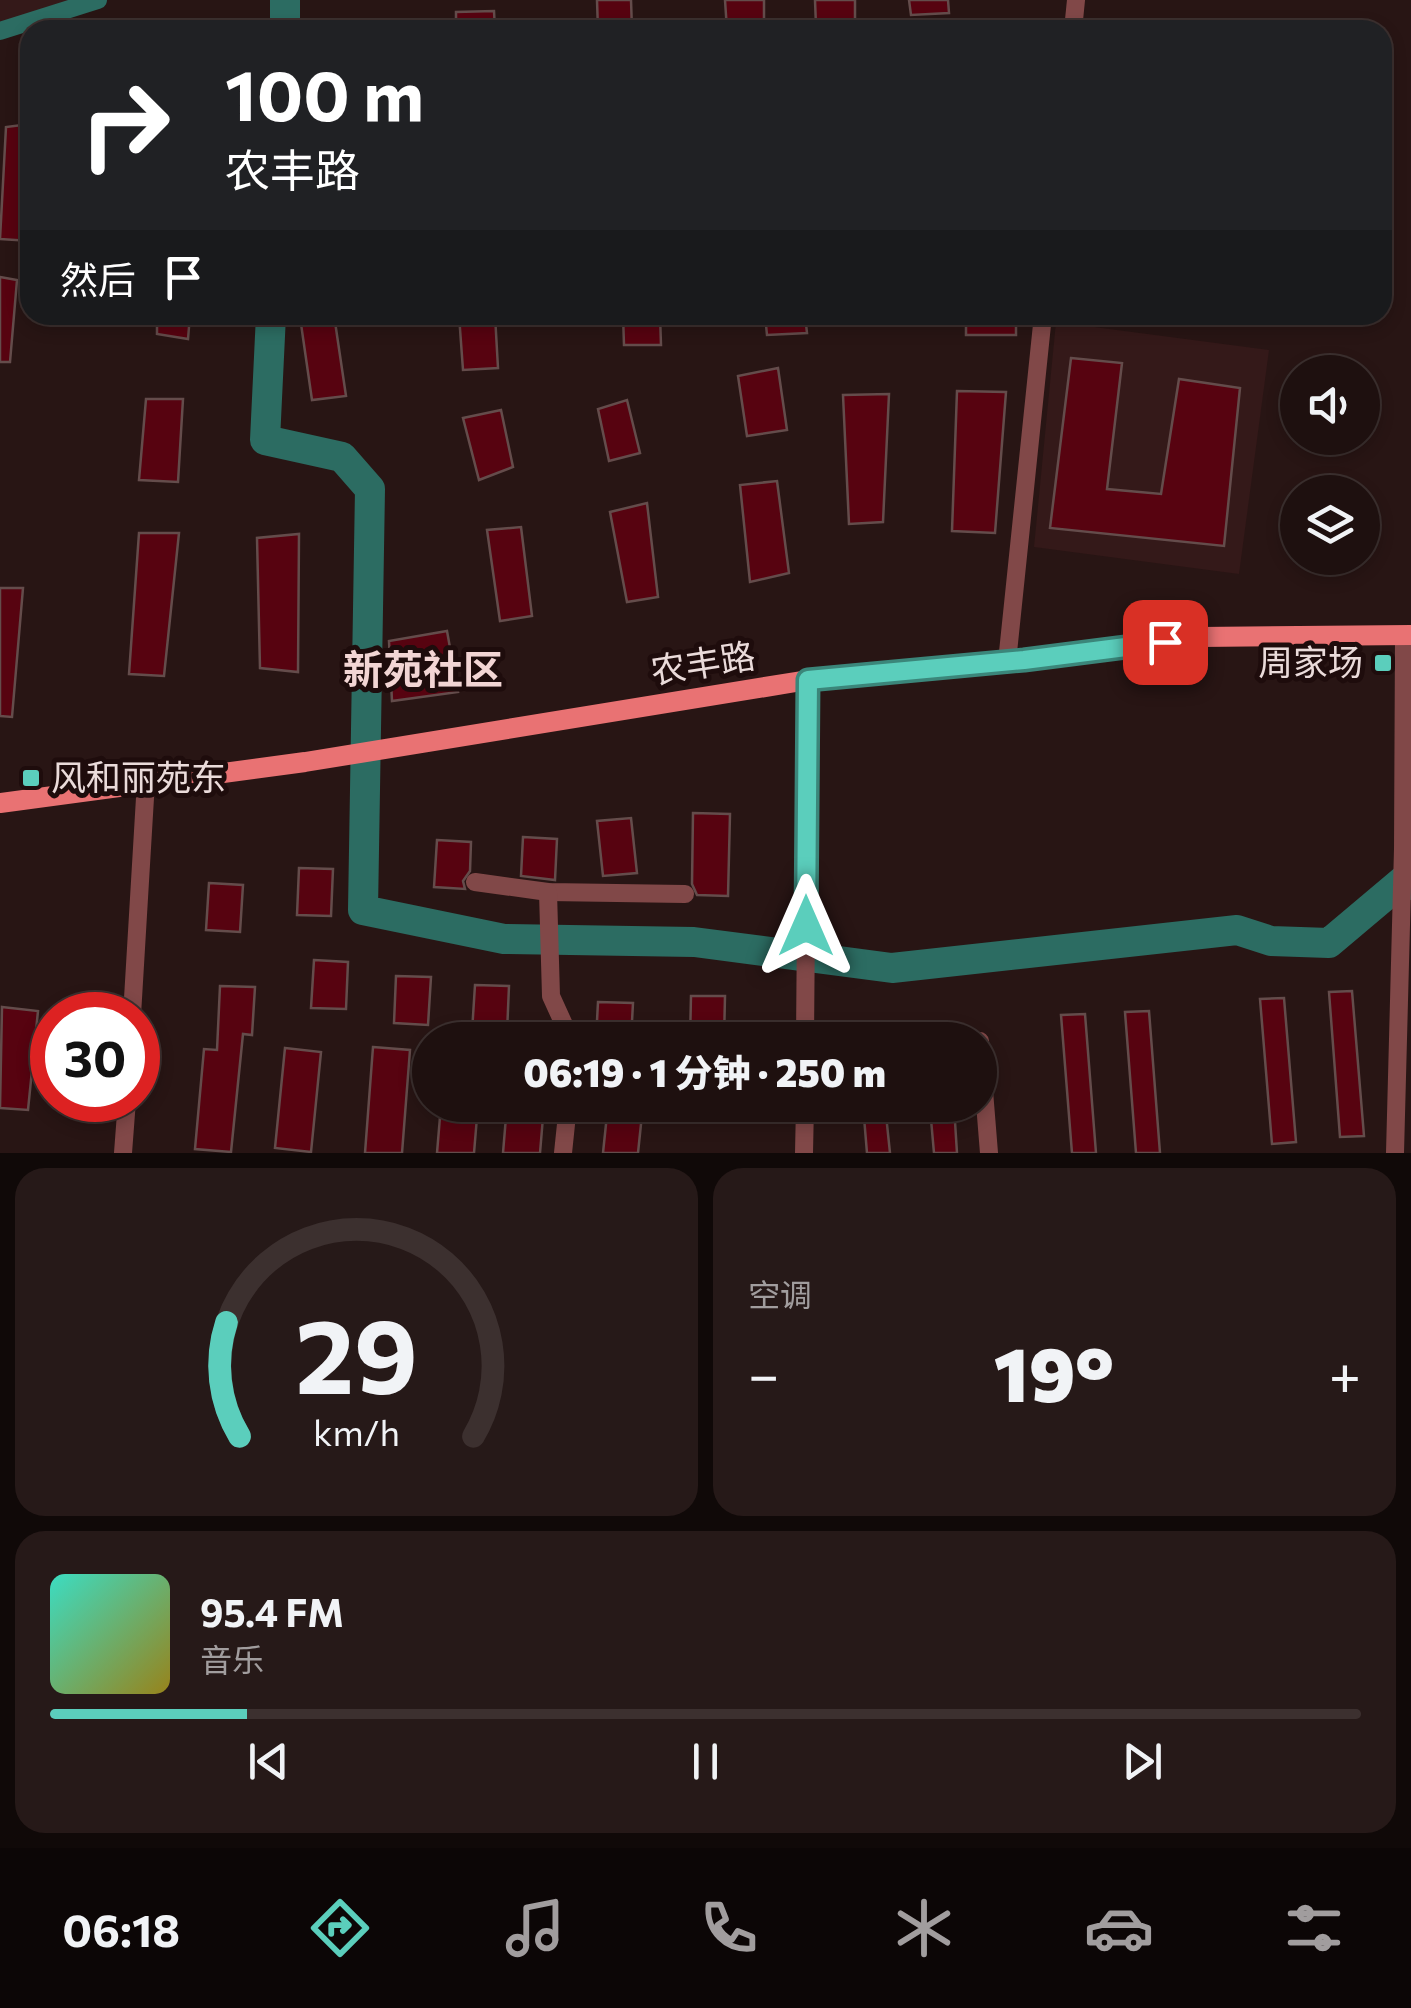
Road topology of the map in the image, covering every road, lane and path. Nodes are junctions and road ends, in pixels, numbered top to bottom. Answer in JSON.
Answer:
{"nodes":[{"id":1,"x":1042,"y":325,"type":"edge"},
{"id":2,"x":1407,"y":635,"type":"edge"},
{"id":3,"x":1008,"y":662,"type":"junction"},
{"id":4,"x":808,"y":680,"type":"junction"},
{"id":5,"x":146,"y":782,"type":"junction"},
{"id":6,"x":0,"y":803,"type":"edge"},
{"id":7,"x":475,"y":882,"type":"dead end"},
{"id":8,"x":548,"y":892,"type":"junction"},
{"id":9,"x":686,"y":894,"type":"dead end"},
{"id":10,"x":133,"y":992,"type":"edge"},
{"id":11,"x":564,"y":1022,"type":"edge"},
{"id":12,"x":806,"y":1022,"type":"edge"},
{"id":13,"x":125,"y":1122,"type":"edge"},
{"id":14,"x":567,"y":1122,"type":"edge"},
{"id":15,"x":804,"y":1122,"type":"edge"},
{"id":16,"x":987,"y":1122,"type":"edge"},
{"id":17,"x":124,"y":1153,"type":"edge"},
{"id":18,"x":564,"y":1153,"type":"edge"},
{"id":19,"x":804,"y":1153,"type":"edge"},
{"id":20,"x":989,"y":1153,"type":"edge"},
{"id":21,"x":1396,"y":1153,"type":"edge"}],
"edges":[{"from":1,"to":3,"type":"street"},
{"from":2,"to":3,"type":"main road","name":"农丰路"},
{"from":2,"to":21,"type":"street"},
{"from":3,"to":4,"type":"main road","name":"农丰路"},
{"from":4,"to":5,"type":"main road","name":"农丰路"},
{"from":4,"to":12,"type":"street"},
{"from":5,"to":6,"type":"main road"},
{"from":5,"to":10,"type":"street"},
{"from":7,"to":8,"type":"street"},
{"from":8,"to":9,"type":"street"},
{"from":8,"to":11,"type":"street"},
{"from":13,"to":17,"type":"street"},
{"from":14,"to":18,"type":"street"},
{"from":15,"to":19,"type":"street"},
{"from":16,"to":20,"type":"street"}]}
